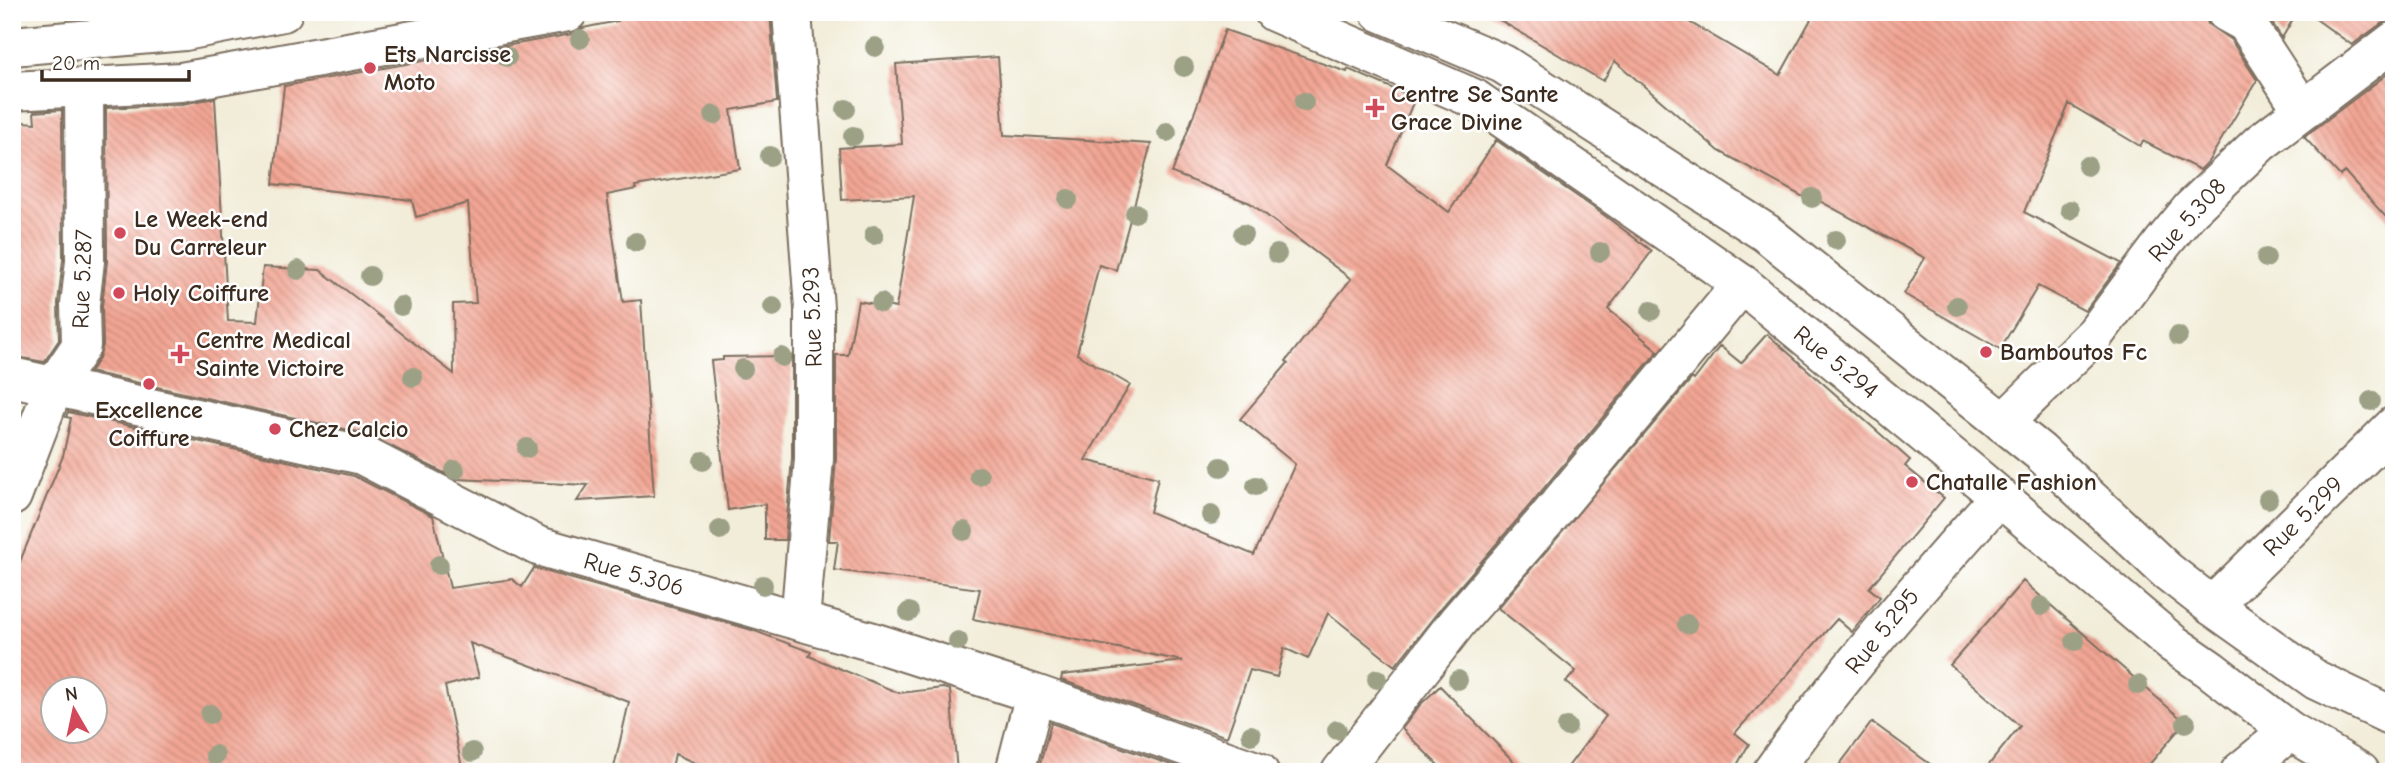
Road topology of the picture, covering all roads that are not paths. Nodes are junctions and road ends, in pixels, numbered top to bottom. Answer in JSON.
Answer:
{"nodes":[{"id":1,"x":283,"y":12,"type":"edge"},
{"id":2,"x":568,"y":12,"type":"edge"},
{"id":3,"x":792,"y":12,"type":"edge"},
{"id":4,"x":1274,"y":12,"type":"edge"},
{"id":5,"x":1380,"y":12,"type":"edge"},
{"id":6,"x":2225,"y":12,"type":"edge"},
{"id":7,"x":2394,"y":41,"type":"edge"},
{"id":8,"x":12,"y":46,"type":"edge"},
{"id":9,"x":84,"y":88,"type":"junction"},
{"id":10,"x":12,"y":92,"type":"edge"},
{"id":11,"x":2302,"y":109,"type":"junction"},
{"id":12,"x":1742,"y":284,"type":"junction"},
{"id":13,"x":12,"y":377,"type":"edge"},
{"id":14,"x":54,"y":386,"type":"junction"},
{"id":15,"x":2003,"y":424,"type":"junction"},
{"id":16,"x":2394,"y":426,"type":"edge"},
{"id":17,"x":12,"y":496,"type":"edge"},
{"id":18,"x":2000,"y":497,"type":"junction"},
{"id":19,"x":2212,"y":606,"type":"junction"},
{"id":20,"x":800,"y":621,"type":"junction"},
{"id":21,"x":1035,"y":694,"type":"junction"},
{"id":22,"x":2394,"y":716,"type":"edge"},
{"id":23,"x":2290,"y":731,"type":"junction"},
{"id":24,"x":1015,"y":772,"type":"edge"},
{"id":25,"x":1259,"y":772,"type":"edge"},
{"id":26,"x":1341,"y":772,"type":"edge"},
{"id":27,"x":1772,"y":772,"type":"edge"},
{"id":28,"x":2240,"y":772,"type":"edge"},
{"id":29,"x":2360,"y":772,"type":"edge"}],
"edges":[{"from":1,"to":8,"type":"street"},
{"from":2,"to":9,"type":"street"},
{"from":3,"to":20,"type":"street","name":"Rue 5.293"},
{"from":4,"to":12,"type":"street","name":"Rue 5.294"},
{"from":5,"to":15,"type":"street"},
{"from":6,"to":11,"type":"street"},
{"from":7,"to":11,"type":"street","name":"Rue 5.308"},
{"from":9,"to":10,"type":"street"},
{"from":9,"to":14,"type":"street","name":"Rue 5.287"},
{"from":11,"to":15,"type":"street","name":"Rue 5.308"},
{"from":12,"to":18,"type":"street","name":"Rue 5.294"},
{"from":12,"to":26,"type":"street"},
{"from":13,"to":14,"type":"street","name":"Rue 5.306"},
{"from":14,"to":17,"type":"street","name":"Rue 5.287"},
{"from":14,"to":20,"type":"street","name":"Rue 5.306"},
{"from":15,"to":19,"type":"street"},
{"from":16,"to":19,"type":"street","name":"Rue 5.299"},
{"from":18,"to":23,"type":"street","name":"Rue 5.294"},
{"from":18,"to":27,"type":"street","name":"Rue 5.295"},
{"from":19,"to":22,"type":"street"},
{"from":20,"to":21,"type":"street","name":"Rue 5.306"},
{"from":21,"to":24,"type":"street"},
{"from":21,"to":25,"type":"street","name":"Rue 5.306"},
{"from":23,"to":28,"type":"street"},
{"from":23,"to":29,"type":"street","name":"Rue 5.294"}]}
